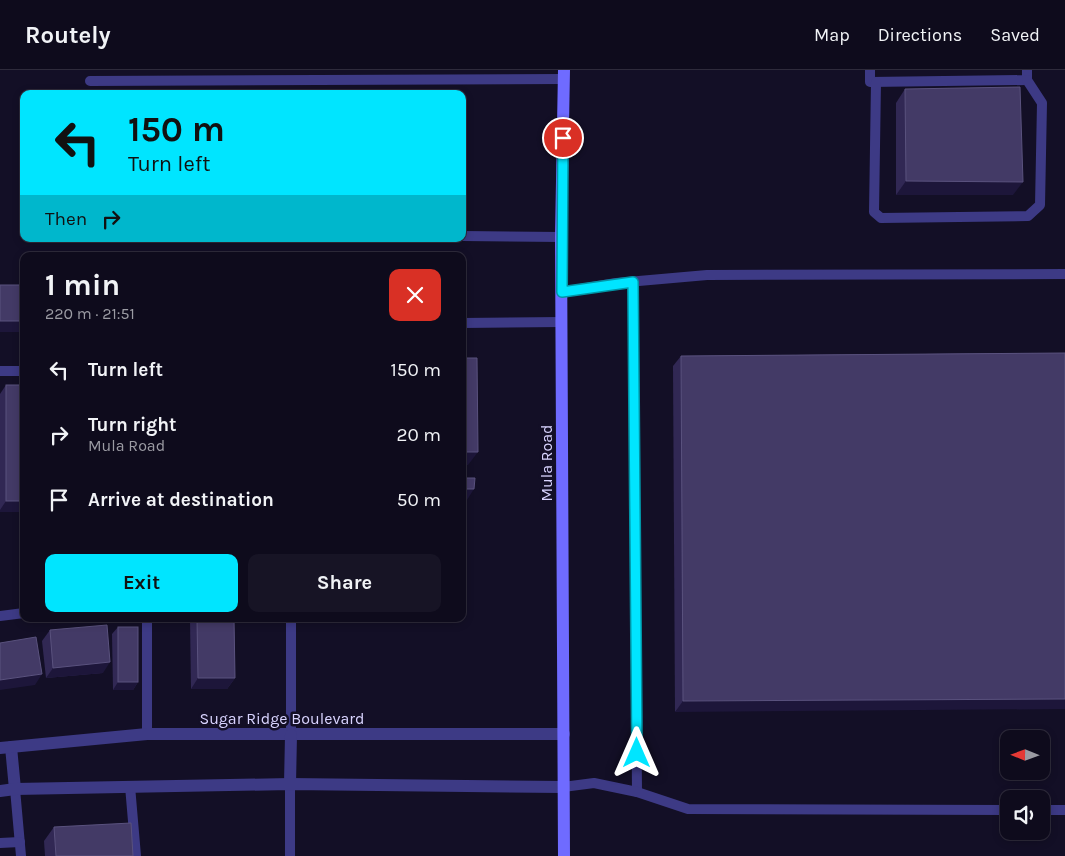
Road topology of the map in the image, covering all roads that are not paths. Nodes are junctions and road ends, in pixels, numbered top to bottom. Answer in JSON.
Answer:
{"nodes":[{"id":1,"x":870,"y":70,"type":"edge"},
{"id":2,"x":564,"y":74,"type":"edge"},
{"id":3,"x":1027,"y":75,"type":"edge"},
{"id":4,"x":90,"y":81,"type":"dead end"},
{"id":5,"x":876,"y":82,"type":"junction"},
{"id":6,"x":466,"y":236,"type":"edge"},
{"id":7,"x":561,"y":237,"type":"junction"},
{"id":8,"x":1065,"y":274,"type":"edge"},
{"id":9,"x":633,"y":282,"type":"junction"},
{"id":10,"x":562,"y":292,"type":"junction"},
{"id":11,"x":466,"y":322,"type":"edge"},
{"id":12,"x":562,"y":322,"type":"junction"},
{"id":13,"x":0,"y":371,"type":"edge"},
{"id":14,"x":20,"y":371,"type":"edge"},
{"id":15,"x":20,"y":613,"type":"edge"},
{"id":16,"x":0,"y":616,"type":"edge"},
{"id":17,"x":147,"y":622,"type":"edge"},
{"id":18,"x":291,"y":622,"type":"edge"},
{"id":19,"x":147,"y":734,"type":"junction"},
{"id":20,"x":564,"y":734,"type":"junction"},
{"id":21,"x":291,"y":735,"type":"junction"},
{"id":22,"x":6,"y":747,"type":"edge"},
{"id":23,"x":290,"y":784,"type":"junction"},
{"id":24,"x":130,"y":786,"type":"junction"},
{"id":25,"x":563,"y":787,"type":"junction"},
{"id":26,"x":15,"y":789,"type":"junction"},
{"id":27,"x":0,"y":791,"type":"edge"},
{"id":28,"x":637,"y":792,"type":"junction"},
{"id":29,"x":1000,"y":810,"type":"edge"},
{"id":30,"x":1050,"y":810,"type":"edge"},
{"id":31,"x":1065,"y":810,"type":"edge"},
{"id":32,"x":20,"y":842,"type":"junction"},
{"id":33,"x":0,"y":843,"type":"edge"},
{"id":34,"x":21,"y":856,"type":"edge"},
{"id":35,"x":136,"y":856,"type":"edge"},
{"id":36,"x":290,"y":856,"type":"edge"},
{"id":37,"x":564,"y":856,"type":"edge"}],
"edges":[{"from":1,"to":5,"type":"lane"},
{"from":2,"to":4,"type":"lane"},
{"from":2,"to":7,"type":"street","name":"Mula Road"},
{"from":3,"to":5,"type":"lane"},
{"from":3,"to":5,"type":"lane"},
{"from":6,"to":7,"type":"lane"},
{"from":7,"to":10,"type":"street","name":"Mula Road"},
{"from":8,"to":9,"type":"lane"},
{"from":9,"to":10,"type":"lane"},
{"from":9,"to":28,"type":"lane"},
{"from":10,"to":12,"type":"street","name":"Mula Road"},
{"from":11,"to":12,"type":"lane"},
{"from":12,"to":20,"type":"street","name":"Mula Road"},
{"from":13,"to":14,"type":"lane"},
{"from":15,"to":16,"type":"lane"},
{"from":17,"to":19,"type":"lane"},
{"from":18,"to":21,"type":"lane"},
{"from":19,"to":21,"type":"street","name":"Sugar Ridge Boulevard"},
{"from":19,"to":22,"type":"street","name":"Sugar Ridge Boulevard"},
{"from":20,"to":21,"type":"street","name":"Sugar Ridge Boulevard"},
{"from":20,"to":25,"type":"street","name":"Mula Road"},
{"from":21,"to":23,"type":"street"},
{"from":22,"to":26,"type":"street"},
{"from":23,"to":24,"type":"street"},
{"from":23,"to":25,"type":"street"},
{"from":23,"to":36,"type":"lane"},
{"from":24,"to":26,"type":"street"},
{"from":24,"to":35,"type":"lane"},
{"from":25,"to":28,"type":"lane"},
{"from":25,"to":37,"type":"street","name":"Mula Road"},
{"from":26,"to":27,"type":"street"},
{"from":26,"to":32,"type":"lane"},
{"from":28,"to":29,"type":"lane"},
{"from":30,"to":31,"type":"lane"},
{"from":32,"to":33,"type":"lane"},
{"from":32,"to":34,"type":"lane"}]}
